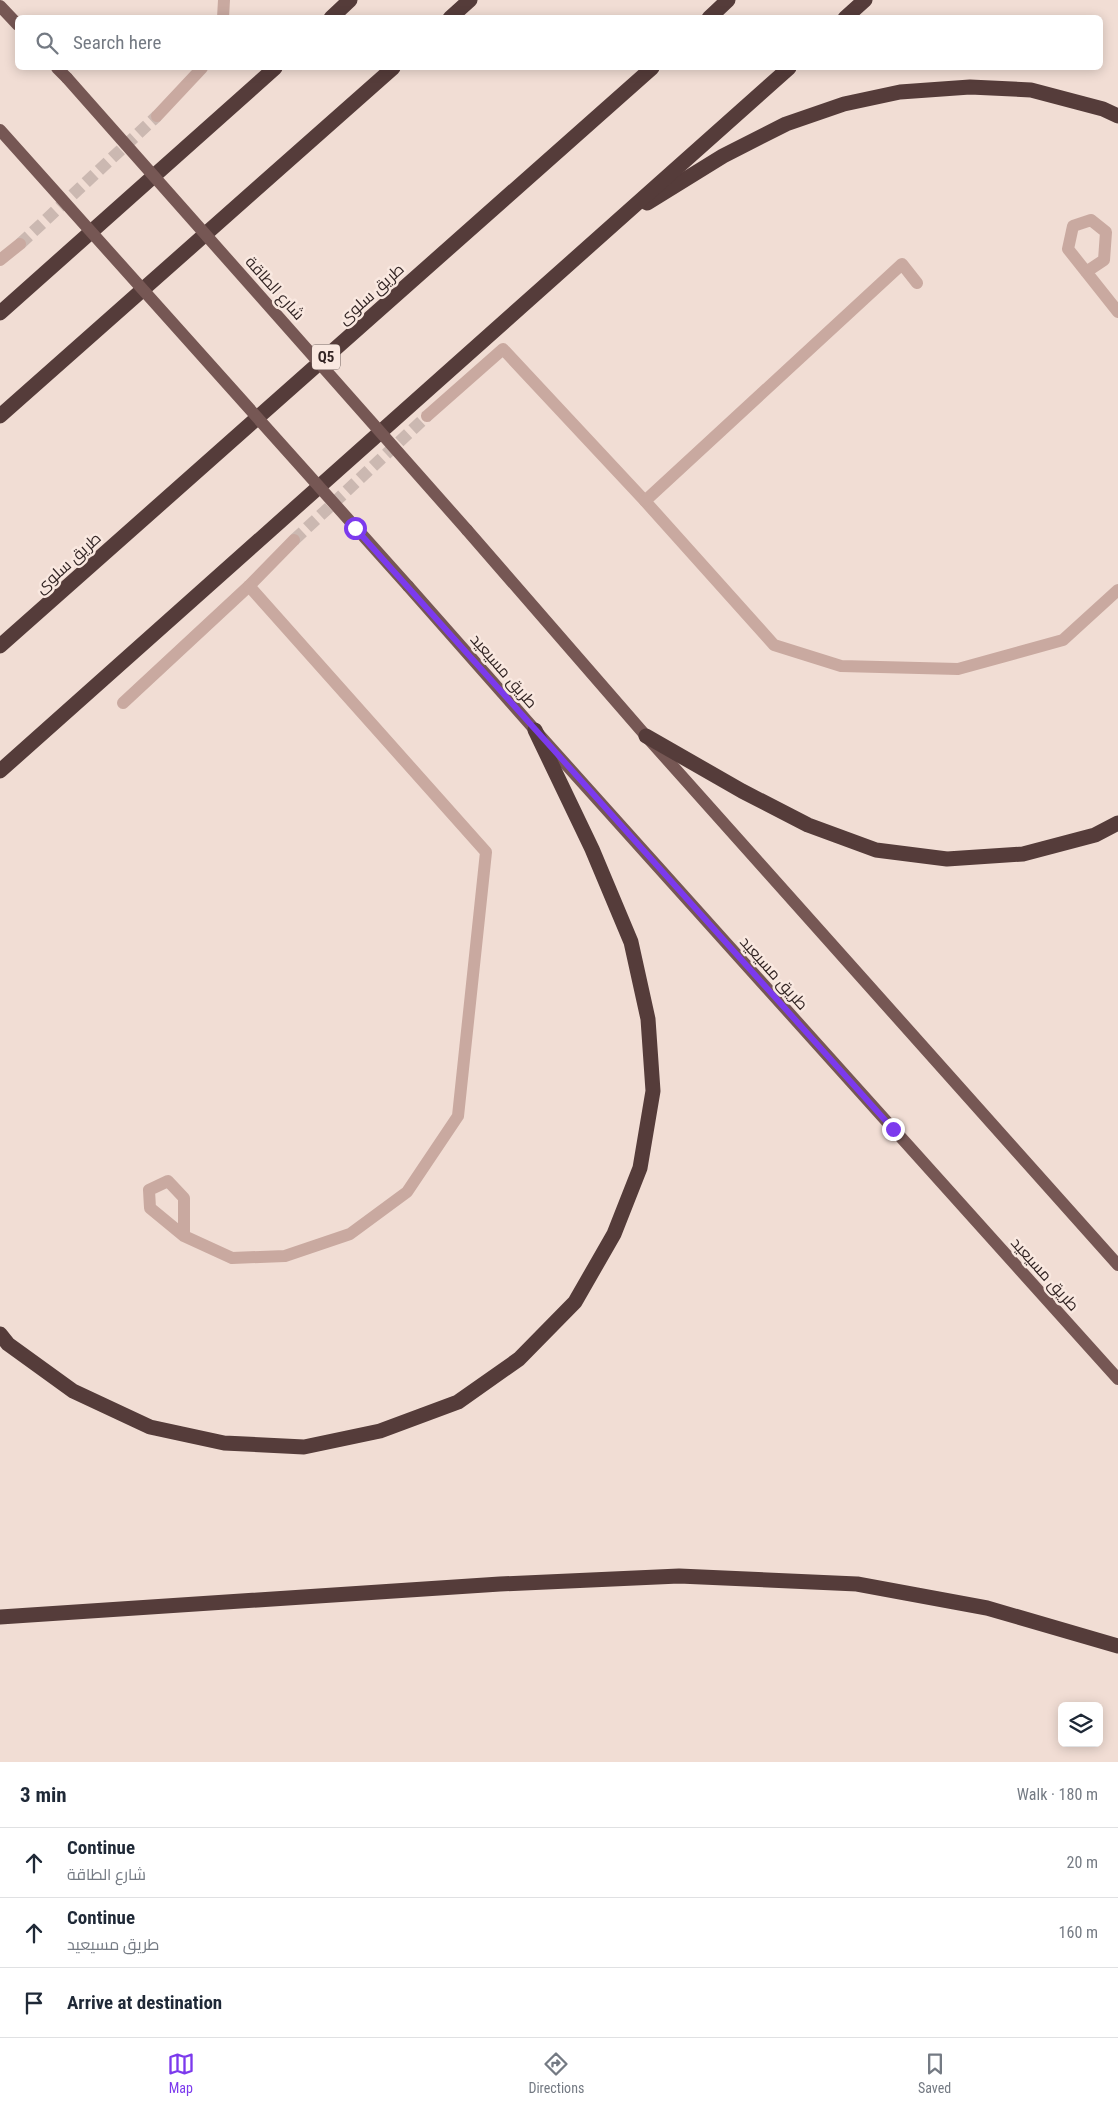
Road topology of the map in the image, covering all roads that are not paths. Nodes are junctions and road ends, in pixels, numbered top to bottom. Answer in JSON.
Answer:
{"nodes":[{"id":1,"x":224,"y":0,"type":"edge"},
{"id":2,"x":350,"y":0,"type":"edge"},
{"id":3,"x":470,"y":0,"type":"edge"},
{"id":4,"x":728,"y":0,"type":"edge"},
{"id":5,"x":865,"y":0,"type":"edge"},
{"id":6,"x":0,"y":6,"type":"edge"},
{"id":7,"x":223,"y":15,"type":"edge"},
{"id":8,"x":334,"y":15,"type":"edge"},
{"id":9,"x":453,"y":15,"type":"edge"},
{"id":10,"x":711,"y":15,"type":"edge"},
{"id":11,"x":848,"y":15,"type":"edge"},
{"id":12,"x":15,"y":22,"type":"edge"},
{"id":13,"x":59,"y":70,"type":"edge"},
{"id":14,"x":200,"y":70,"type":"edge"},
{"id":15,"x":273,"y":70,"type":"edge"},
{"id":16,"x":392,"y":70,"type":"edge"},
{"id":17,"x":650,"y":70,"type":"edge"},
{"id":18,"x":787,"y":70,"type":"edge"},
{"id":19,"x":156,"y":116,"type":"tunnel mouth"},
{"id":20,"x":1118,"y":116,"type":"edge"},
{"id":21,"x":0,"y":130,"type":"edge"},
{"id":22,"x":612,"y":226,"type":"junction"},
{"id":23,"x":20,"y":244,"type":"tunnel mouth"},
{"id":24,"x":0,"y":260,"type":"edge"},
{"id":25,"x":1086,"y":272,"type":"dead end"},
{"id":26,"x":917,"y":283,"type":"dead end"},
{"id":27,"x":1118,"y":312,"type":"edge"},
{"id":28,"x":0,"y":314,"type":"edge"},
{"id":29,"x":0,"y":416,"type":"edge"},
{"id":30,"x":427,"y":416,"type":"tunnel mouth"},
{"id":31,"x":645,"y":501,"type":"junction"},
{"id":32,"x":294,"y":540,"type":"tunnel mouth"},
{"id":33,"x":249,"y":586,"type":"junction"},
{"id":34,"x":1118,"y":590,"type":"edge"},
{"id":35,"x":0,"y":646,"type":"edge"},
{"id":36,"x":123,"y":703,"type":"dead end"},
{"id":37,"x":535,"y":730,"type":"junction"},
{"id":38,"x":646,"y":736,"type":"junction"},
{"id":39,"x":36,"y":739,"type":"junction"},
{"id":40,"x":0,"y":771,"type":"edge"},
{"id":41,"x":0,"y":784,"type":"edge"},
{"id":42,"x":1118,"y":824,"type":"edge"},
{"id":43,"x":184,"y":1236,"type":"dead end"},
{"id":44,"x":1118,"y":1265,"type":"edge"},
{"id":45,"x":0,"y":1334,"type":"edge"},
{"id":46,"x":1118,"y":1380,"type":"edge"},
{"id":47,"x":0,"y":1617,"type":"edge"},
{"id":48,"x":1118,"y":1646,"type":"edge"}],
"edges":[{"from":1,"to":7,"type":"street"},
{"from":2,"to":8,"type":"highway"},
{"from":3,"to":9,"type":"highway"},
{"from":4,"to":10,"type":"highway"},
{"from":5,"to":11,"type":"highway"},
{"from":6,"to":12,"type":"main road"},
{"from":13,"to":38,"type":"main road","name":"شارع الطاقة","bridge":true},
{"from":14,"to":19,"type":"street"},
{"from":15,"to":28,"type":"highway"},
{"from":16,"to":29,"type":"highway"},
{"from":17,"to":35,"type":"highway","name":"طريق سلوى","number":"Q5"},
{"from":18,"to":22,"type":"highway"},
{"from":20,"to":22,"type":"highway"},
{"from":21,"to":37,"type":"main road","name":"طريق مسيعيد","bridge":true},
{"from":22,"to":39,"type":"highway"},
{"from":23,"to":24,"type":"street"},
{"from":25,"to":27,"type":"street"},
{"from":26,"to":31,"type":"street"},
{"from":30,"to":31,"type":"street"},
{"from":31,"to":34,"type":"street"},
{"from":32,"to":33,"type":"street"},
{"from":33,"to":36,"type":"street"},
{"from":33,"to":43,"type":"street"},
{"from":37,"to":45,"type":"highway"},
{"from":37,"to":46,"type":"main road","name":"طريق مسيعيد"},
{"from":38,"to":42,"type":"highway"},
{"from":38,"to":44,"type":"main road"},
{"from":39,"to":40,"type":"highway"},
{"from":39,"to":41,"type":"highway"},
{"from":47,"to":48,"type":"highway"}]}
